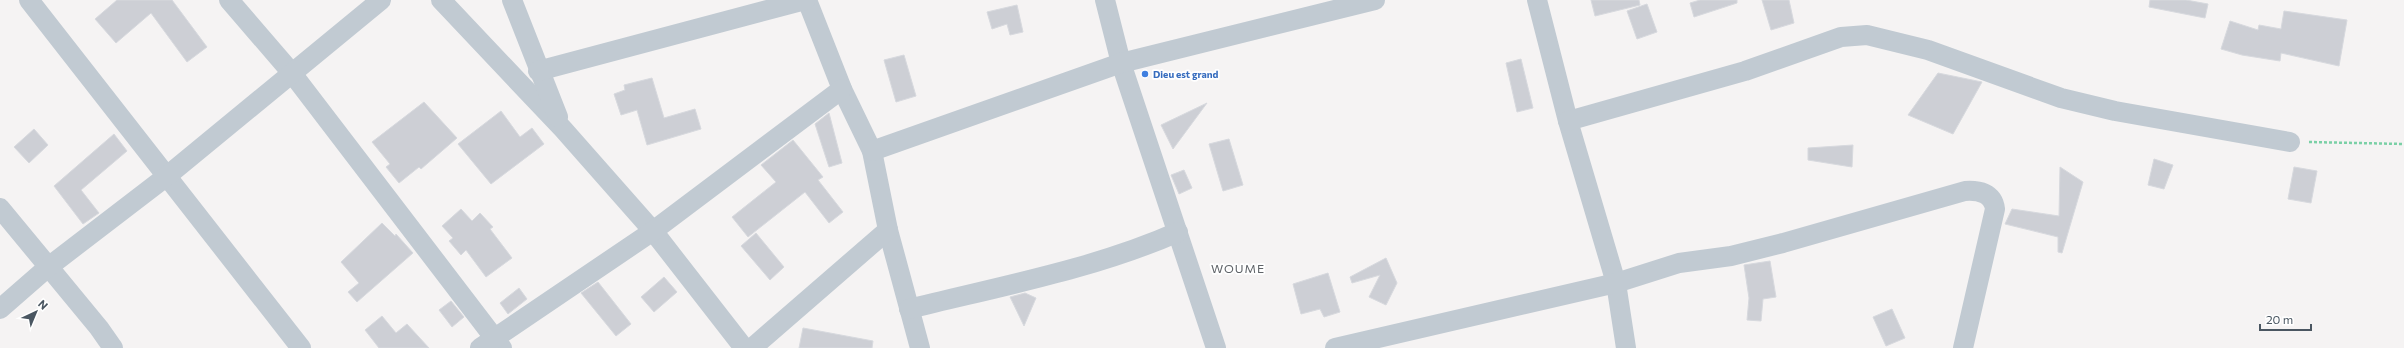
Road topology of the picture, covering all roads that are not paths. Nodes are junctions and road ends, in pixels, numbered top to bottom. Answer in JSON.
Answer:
{"nodes":[{"id":1,"x":28,"y":0,"type":"edge"},
{"id":2,"x":230,"y":0,"type":"edge"},
{"id":3,"x":381,"y":0,"type":"edge"},
{"id":4,"x":442,"y":0,"type":"edge"},
{"id":5,"x":512,"y":0,"type":"edge"},
{"id":6,"x":806,"y":0,"type":"edge"},
{"id":7,"x":1105,"y":0,"type":"edge"},
{"id":8,"x":1375,"y":0,"type":"edge"},
{"id":9,"x":1537,"y":0,"type":"edge"},
{"id":10,"x":1122,"y":62,"type":"junction"},
{"id":11,"x":538,"y":71,"type":"junction"},
{"id":12,"x":291,"y":72,"type":"junction"},
{"id":13,"x":842,"y":89,"type":"junction"},
{"id":14,"x":1568,"y":121,"type":"junction"},
{"id":15,"x":563,"y":129,"type":"junction"},
{"id":16,"x":2290,"y":142,"type":"road end"},
{"id":17,"x":872,"y":151,"type":"junction"},
{"id":18,"x":167,"y":176,"type":"junction"},
{"id":19,"x":0,"y":208,"type":"edge"},
{"id":20,"x":888,"y":230,"type":"junction"},
{"id":21,"x":653,"y":231,"type":"junction"},
{"id":22,"x":1178,"y":232,"type":"junction"},
{"id":23,"x":47,"y":268,"type":"junction"},
{"id":24,"x":1616,"y":283,"type":"junction"},
{"id":25,"x":0,"y":309,"type":"edge"},
{"id":26,"x":909,"y":309,"type":"junction"},
{"id":27,"x":492,"y":344,"type":"edge"},
{"id":28,"x":113,"y":348,"type":"edge"},
{"id":29,"x":301,"y":348,"type":"edge"},
{"id":30,"x":744,"y":348,"type":"edge"},
{"id":31,"x":752,"y":348,"type":"edge"},
{"id":32,"x":920,"y":348,"type":"edge"},
{"id":33,"x":1216,"y":348,"type":"edge"},
{"id":34,"x":1335,"y":348,"type":"edge"},
{"id":35,"x":1626,"y":348,"type":"edge"},
{"id":36,"x":1962,"y":348,"type":"edge"}],
"edges":[{"from":1,"to":18,"type":"street"},
{"from":2,"to":12,"type":"street"},
{"from":3,"to":12,"type":"street"},
{"from":4,"to":15,"type":"street"},
{"from":5,"to":11,"type":"street"},
{"from":6,"to":11,"type":"street"},
{"from":6,"to":13,"type":"street"},
{"from":7,"to":10,"type":"street"},
{"from":8,"to":10,"type":"street"},
{"from":9,"to":14,"type":"street"},
{"from":10,"to":17,"type":"street"},
{"from":10,"to":22,"type":"street"},
{"from":11,"to":15,"type":"street"},
{"from":12,"to":18,"type":"street"},
{"from":12,"to":27,"type":"street"},
{"from":13,"to":17,"type":"street"},
{"from":13,"to":21,"type":"street"},
{"from":14,"to":16,"type":"street"},
{"from":14,"to":24,"type":"street"},
{"from":15,"to":21,"type":"street"},
{"from":17,"to":20,"type":"street"},
{"from":18,"to":23,"type":"street"},
{"from":18,"to":29,"type":"street"},
{"from":19,"to":23,"type":"street"},
{"from":20,"to":26,"type":"street"},
{"from":20,"to":31,"type":"street"},
{"from":21,"to":27,"type":"street"},
{"from":21,"to":30,"type":"street"},
{"from":22,"to":26,"type":"street"},
{"from":22,"to":33,"type":"street"},
{"from":23,"to":25,"type":"street"},
{"from":23,"to":28,"type":"street"},
{"from":24,"to":34,"type":"street"},
{"from":24,"to":35,"type":"street"},
{"from":24,"to":36,"type":"street"},
{"from":26,"to":32,"type":"street"}]}
